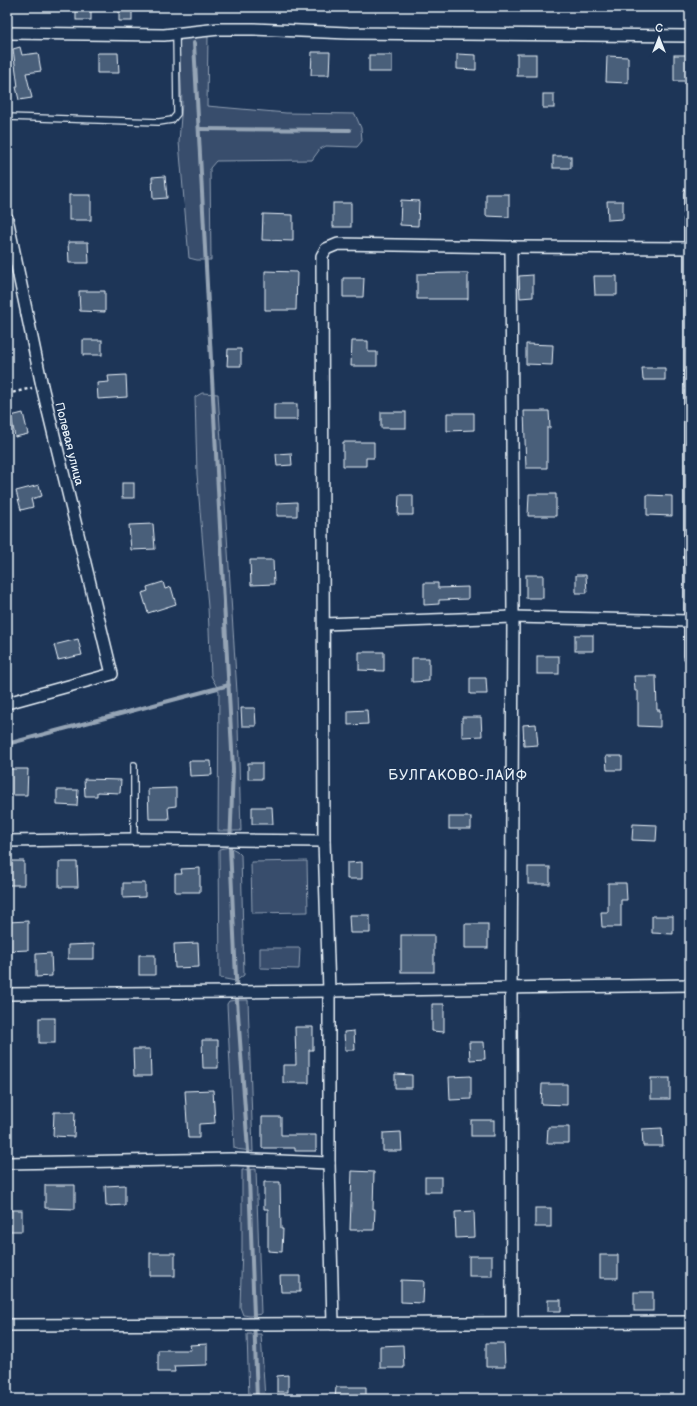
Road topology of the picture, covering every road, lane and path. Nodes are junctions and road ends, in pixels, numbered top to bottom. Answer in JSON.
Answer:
{"nodes":[{"id":1,"x":7,"y":33,"type":"edge"},
{"id":2,"x":176,"y":34,"type":"junction"},
{"id":3,"x":690,"y":36,"type":"edge"},
{"id":4,"x":7,"y":116,"type":"edge"},
{"id":5,"x":690,"y":193,"type":"edge"},
{"id":6,"x":7,"y":218,"type":"edge"},
{"id":7,"x":511,"y":248,"type":"junction"},
{"id":8,"x":689,"y":248,"type":"edge"},
{"id":9,"x":42,"y":386,"type":"junction"},
{"id":10,"x":7,"y":394,"type":"edge"},
{"id":11,"x":513,"y":616,"type":"junction"},
{"id":12,"x":689,"y":620,"type":"edge"},
{"id":13,"x":324,"y":624,"type":"junction"},
{"id":14,"x":690,"y":656,"type":"edge"},
{"id":15,"x":7,"y":703,"type":"edge"},
{"id":16,"x":134,"y":765,"type":"dead end"},
{"id":17,"x":134,"y":839,"type":"junction"},
{"id":18,"x":7,"y":841,"type":"edge"},
{"id":19,"x":324,"y":841,"type":"junction"},
{"id":20,"x":690,"y":985,"type":"edge"},
{"id":21,"x":511,"y":988,"type":"junction"},
{"id":22,"x":329,"y":991,"type":"junction"},
{"id":23,"x":7,"y":994,"type":"edge"},
{"id":24,"x":7,"y":1163,"type":"edge"},
{"id":25,"x":329,"y":1163,"type":"junction"},
{"id":26,"x":690,"y":1322,"type":"edge"},
{"id":27,"x":512,"y":1323,"type":"junction"},
{"id":28,"x":333,"y":1324,"type":"junction"},
{"id":29,"x":7,"y":1325,"type":"edge"}],
"edges":[{"from":1,"to":2,"type":"street"},
{"from":2,"to":3,"type":"street"},
{"from":2,"to":4,"type":"lane"},
{"from":5,"to":8,"type":"street"},
{"from":6,"to":9,"type":"street","name":"Полевая улица"},
{"from":7,"to":8,"type":"street"},
{"from":7,"to":11,"type":"street"},
{"from":7,"to":13,"type":"street"},
{"from":8,"to":12,"type":"street"},
{"from":9,"to":10,"type":"path"},
{"from":9,"to":15,"type":"street","name":"Полевая улица"},
{"from":11,"to":12,"type":"street"},
{"from":11,"to":13,"type":"street"},
{"from":11,"to":21,"type":"street"},
{"from":12,"to":14,"type":"street"},
{"from":13,"to":19,"type":"street"},
{"from":16,"to":17,"type":"lane"},
{"from":17,"to":18,"type":"street"},
{"from":17,"to":19,"type":"street"},
{"from":19,"to":22,"type":"street"},
{"from":20,"to":21,"type":"street"},
{"from":21,"to":22,"type":"street"},
{"from":21,"to":27,"type":"street"},
{"from":22,"to":23,"type":"street"},
{"from":22,"to":25,"type":"street"},
{"from":24,"to":25,"type":"street"},
{"from":25,"to":28,"type":"street"},
{"from":26,"to":27,"type":"street"},
{"from":27,"to":28,"type":"street"},
{"from":28,"to":29,"type":"street"}]}
